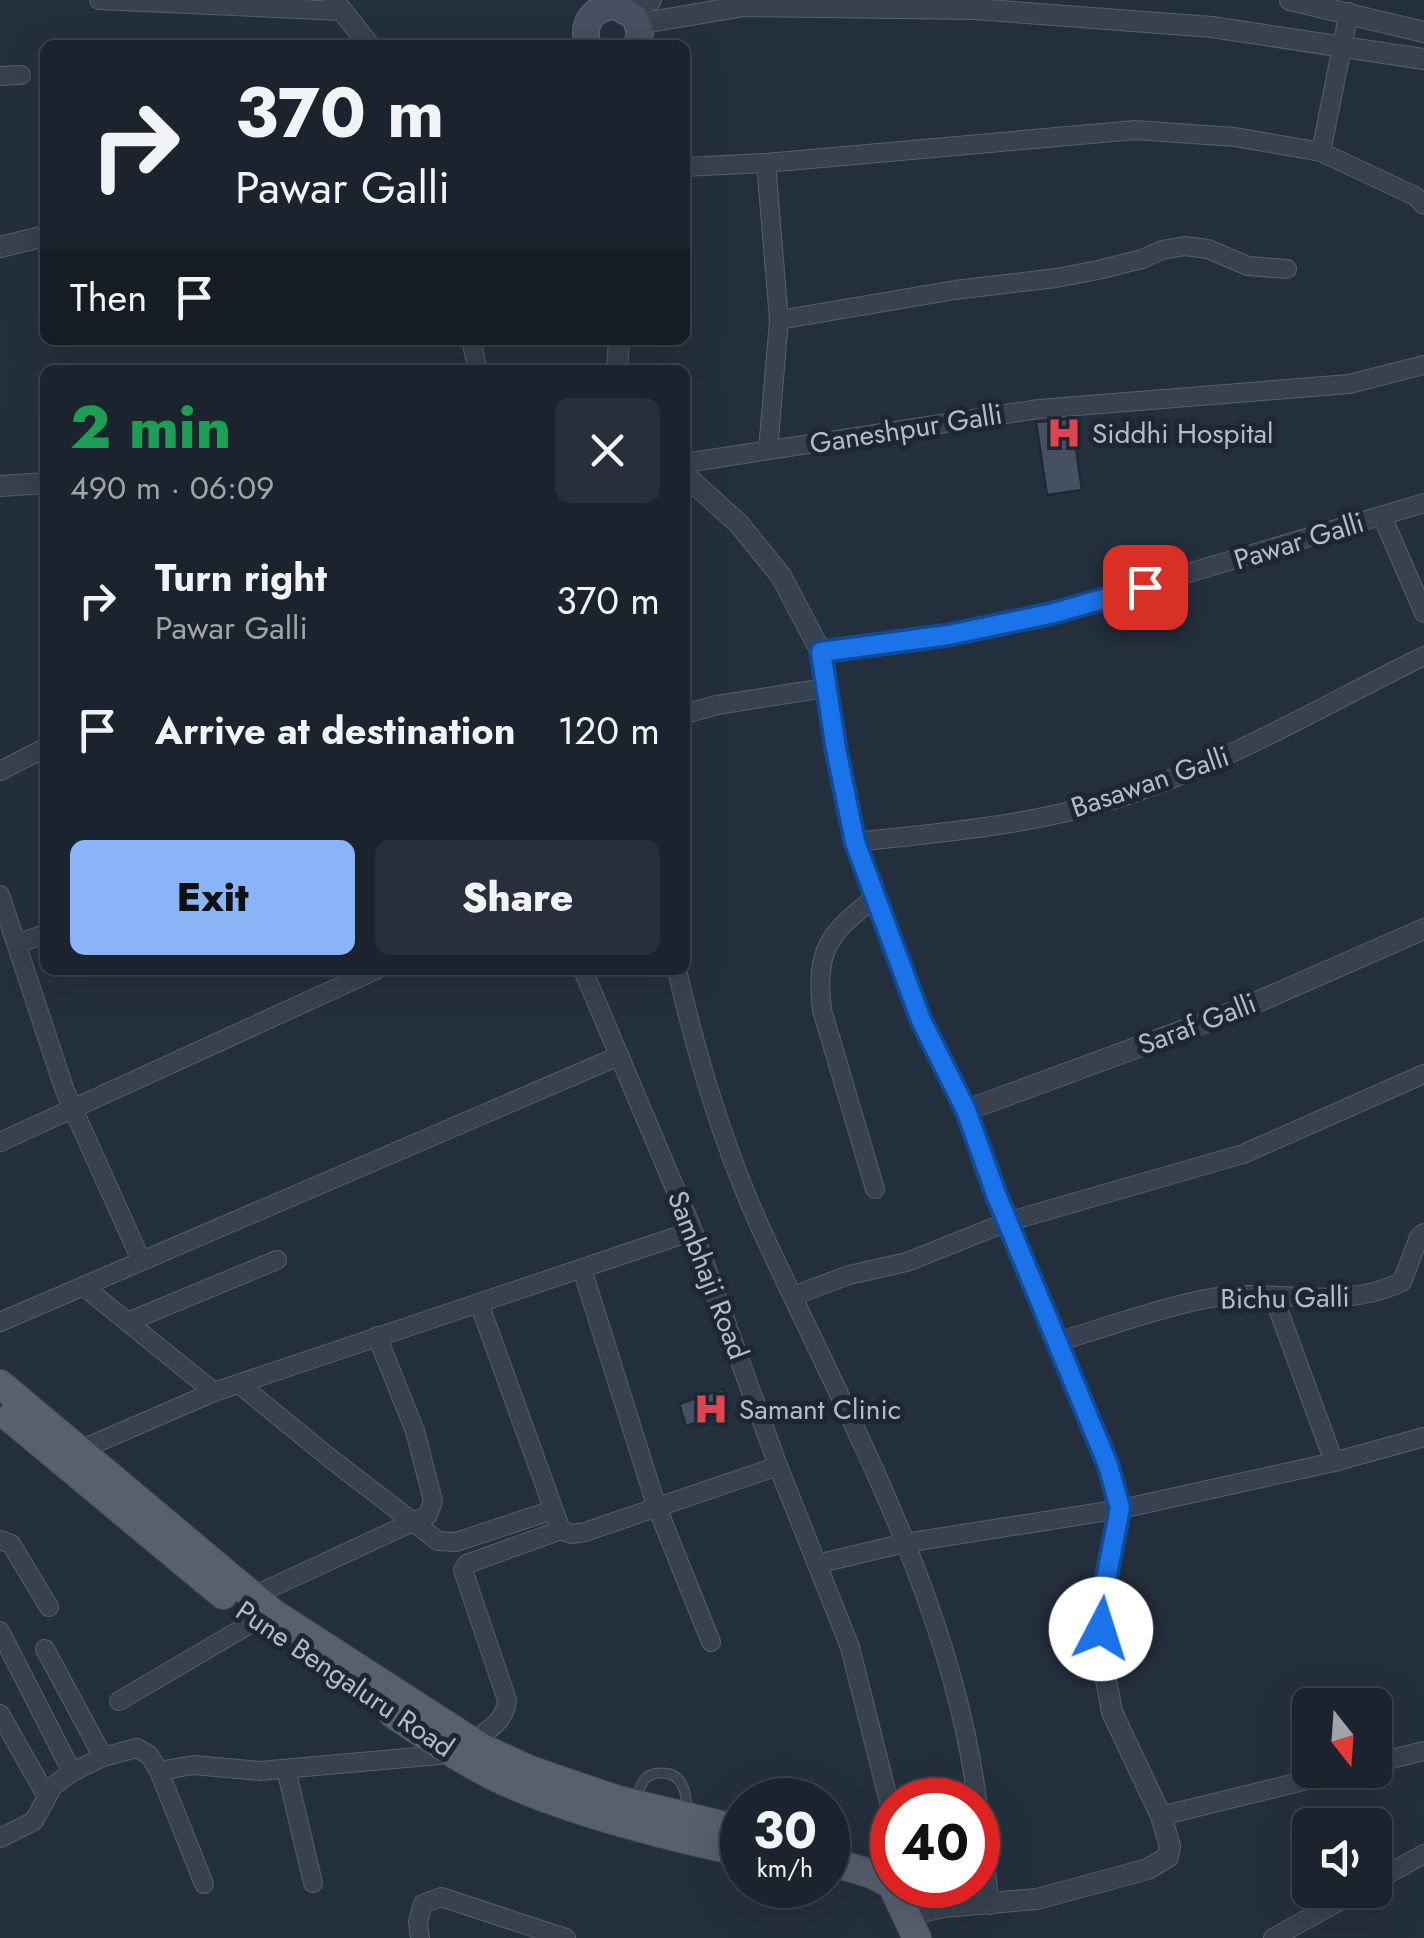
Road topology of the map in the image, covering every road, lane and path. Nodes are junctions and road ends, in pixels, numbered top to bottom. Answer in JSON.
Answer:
{"nodes":[{"id":1,"x":99,"y":0,"type":"edge"},
{"id":2,"x":1290,"y":0,"type":"edge"},
{"id":3,"x":1299,"y":0,"type":"edge"},
{"id":4,"x":338,"y":5,"type":"edge"},
{"id":5,"x":585,"y":9,"type":"edge"},
{"id":6,"x":1349,"y":12,"type":"junction"},
{"id":7,"x":634,"y":15,"type":"edge"},
{"id":8,"x":1424,"y":32,"type":"edge"},
{"id":9,"x":366,"y":40,"type":"edge"},
{"id":10,"x":587,"y":40,"type":"edge"},
{"id":11,"x":1341,"y":45,"type":"junction"},
{"id":12,"x":1424,"y":59,"type":"edge"},
{"id":13,"x":21,"y":75,"type":"dead end"},
{"id":14,"x":0,"y":76,"type":"edge"},
{"id":15,"x":1321,"y":152,"type":"junction"},
{"id":16,"x":766,"y":163,"type":"junction"},
{"id":17,"x":690,"y":167,"type":"edge"},
{"id":18,"x":1421,"y":199,"type":"edge"},
{"id":19,"x":40,"y":237,"type":"edge"},
{"id":20,"x":0,"y":247,"type":"edge"},
{"id":21,"x":1287,"y":269,"type":"dead end"},
{"id":22,"x":779,"y":320,"type":"junction"},
{"id":23,"x":1424,"y":365,"type":"edge"},
{"id":24,"x":768,"y":450,"type":"junction"},
{"id":25,"x":690,"y":462,"type":"edge"},
{"id":26,"x":690,"y":480,"type":"edge"},
{"id":27,"x":40,"y":483,"type":"edge"},
{"id":28,"x":0,"y":486,"type":"edge"},
{"id":29,"x":1424,"y":503,"type":"edge"},
{"id":30,"x":1382,"y":516,"type":"junction"},
{"id":31,"x":1424,"y":613,"type":"edge"},
{"id":32,"x":821,"y":652,"type":"junction"},
{"id":33,"x":1424,"y":656,"type":"edge"},
{"id":34,"x":825,"y":688,"type":"junction"},
{"id":35,"x":690,"y":713,"type":"edge"},
{"id":36,"x":40,"y":751,"type":"edge"},
{"id":37,"x":0,"y":771,"type":"edge"},
{"id":38,"x":855,"y":842,"type":"junction"},
{"id":39,"x":0,"y":895,"type":"edge"},
{"id":40,"x":876,"y":897,"type":"junction"},
{"id":41,"x":1424,"y":928,"type":"edge"},
{"id":42,"x":40,"y":936,"type":"edge"},
{"id":43,"x":16,"y":944,"type":"junction"},
{"id":44,"x":365,"y":975,"type":"edge"},
{"id":45,"x":585,"y":975,"type":"edge"},
{"id":46,"x":678,"y":975,"type":"edge"},
{"id":47,"x":619,"y":1056,"type":"junction"},
{"id":48,"x":1424,"y":1074,"type":"edge"},
{"id":49,"x":76,"y":1108,"type":"junction"},
{"id":50,"x":966,"y":1110,"type":"junction"},
{"id":51,"x":0,"y":1142,"type":"edge"},
{"id":52,"x":875,"y":1189,"type":"dead end"},
{"id":53,"x":1007,"y":1222,"type":"junction"},
{"id":54,"x":693,"y":1230,"type":"junction"},
{"id":55,"x":1424,"y":1233,"type":"edge"},
{"id":56,"x":140,"y":1260,"type":"junction"},
{"id":57,"x":277,"y":1260,"type":"dead end"},
{"id":58,"x":582,"y":1269,"type":"junction"},
{"id":59,"x":82,"y":1286,"type":"junction"},
{"id":60,"x":793,"y":1296,"type":"junction"},
{"id":61,"x":1274,"y":1298,"type":"junction"},
{"id":62,"x":479,"y":1302,"type":"junction"},
{"id":63,"x":0,"y":1322,"type":"edge"},
{"id":64,"x":130,"y":1322,"type":"junction"},
{"id":65,"x":377,"y":1336,"type":"junction"},
{"id":66,"x":1056,"y":1342,"type":"junction"},
{"id":67,"x":0,"y":1384,"type":"edge"},
{"id":68,"x":240,"y":1384,"type":"junction"},
{"id":69,"x":214,"y":1392,"type":"junction"},
{"id":70,"x":0,"y":1409,"type":"edge"},
{"id":71,"x":1424,"y":1437,"type":"edge"},
{"id":72,"x":68,"y":1456,"type":"junction"},
{"id":73,"x":1334,"y":1462,"type":"junction"},
{"id":74,"x":778,"y":1466,"type":"junction"},
{"id":75,"x":656,"y":1505,"type":"junction"},
{"id":76,"x":1120,"y":1508,"type":"junction"},
{"id":77,"x":553,"y":1510,"type":"junction"},
{"id":78,"x":416,"y":1522,"type":"junction"},
{"id":79,"x":561,"y":1530,"type":"junction"},
{"id":80,"x":0,"y":1540,"type":"edge"},
{"id":81,"x":905,"y":1542,"type":"junction"},
{"id":82,"x":817,"y":1564,"type":"junction"},
{"id":83,"x":49,"y":1607,"type":"dead end"},
{"id":84,"x":254,"y":1609,"type":"junction"},
{"id":85,"x":0,"y":1631,"type":"edge"},
{"id":86,"x":712,"y":1642,"type":"dead end"},
{"id":87,"x":44,"y":1649,"type":"dead end"},
{"id":88,"x":119,"y":1700,"type":"dead end"},
{"id":89,"x":0,"y":1714,"type":"edge"},
{"id":90,"x":462,"y":1748,"type":"junction"},
{"id":91,"x":1424,"y":1751,"type":"edge"},
{"id":92,"x":103,"y":1757,"type":"junction"},
{"id":93,"x":1392,"y":1759,"type":"edge"},
{"id":94,"x":286,"y":1769,"type":"junction"},
{"id":95,"x":159,"y":1771,"type":"junction"},
{"id":96,"x":72,"y":1772,"type":"junction"},
{"id":97,"x":883,"y":1778,"type":"edge"},
{"id":98,"x":973,"y":1778,"type":"edge"},
{"id":99,"x":1292,"y":1784,"type":"edge"},
{"id":100,"x":46,"y":1796,"type":"junction"},
{"id":101,"x":634,"y":1804,"type":"junction"},
{"id":102,"x":1160,"y":1816,"type":"junction"},
{"id":103,"x":687,"y":1817,"type":"junction"},
{"id":104,"x":720,"y":1825,"type":"edge"},
{"id":105,"x":0,"y":1838,"type":"edge"},
{"id":106,"x":720,"y":1846,"type":"edge"},
{"id":107,"x":1424,"y":1854,"type":"edge"},
{"id":108,"x":850,"y":1868,"type":"edge"},
{"id":109,"x":1392,"y":1872,"type":"edge"},
{"id":110,"x":313,"y":1883,"type":"dead end"},
{"id":111,"x":204,"y":1884,"type":"dead end"},
{"id":112,"x":1000,"y":1904,"type":"edge"},
{"id":113,"x":942,"y":1908,"type":"edge"},
{"id":114,"x":1327,"y":1908,"type":"edge"},
{"id":115,"x":913,"y":1926,"type":"edge"},
{"id":116,"x":420,"y":1938,"type":"edge"},
{"id":117,"x":566,"y":1938,"type":"edge"},
{"id":118,"x":1273,"y":1938,"type":"edge"}],
"edges":[{"from":1,"to":4,"type":"street"},
{"from":2,"to":3,"type":"street"},
{"from":3,"to":6,"type":"street"},
{"from":4,"to":9,"type":"street"},
{"from":5,"to":7,"type":"main road"},
{"from":5,"to":10,"type":"main road"},
{"from":6,"to":8,"type":"street"},
{"from":6,"to":11,"type":"street"},
{"from":7,"to":11,"type":"street"},
{"from":11,"to":12,"type":"street"},
{"from":11,"to":15,"type":"street"},
{"from":13,"to":14,"type":"street"},
{"from":15,"to":16,"type":"street"},
{"from":15,"to":18,"type":"street"},
{"from":16,"to":17,"type":"street"},
{"from":16,"to":22,"type":"street"},
{"from":19,"to":20,"type":"street"},
{"from":21,"to":22,"type":"street"},
{"from":22,"to":24,"type":"street"},
{"from":23,"to":24,"type":"street","name":"Ganeshpur Galli"},
{"from":24,"to":25,"type":"street","name":"Ganeshpur Galli"},
{"from":26,"to":32,"type":"street"},
{"from":27,"to":28,"type":"street"},
{"from":29,"to":30,"type":"street","name":"Pawar Galli"},
{"from":30,"to":31,"type":"street"},
{"from":30,"to":32,"type":"street","name":"Pawar Galli"},
{"from":32,"to":34,"type":"street"},
{"from":33,"to":38,"type":"street","name":"Basawan Galli"},
{"from":34,"to":35,"type":"street"},
{"from":34,"to":38,"type":"street"},
{"from":36,"to":37,"type":"street"},
{"from":38,"to":40,"type":"street"},
{"from":39,"to":43,"type":"street"},
{"from":40,"to":50,"type":"street"},
{"from":40,"to":52,"type":"street"},
{"from":41,"to":50,"type":"street","name":"Saraf Galli"},
{"from":42,"to":43,"type":"street"},
{"from":43,"to":49,"type":"street"},
{"from":44,"to":49,"type":"street"},
{"from":45,"to":47,"type":"street","name":"Sambhaji Road"},
{"from":46,"to":60,"type":"street"},
{"from":47,"to":54,"type":"street","name":"Sambhaji Road"},
{"from":47,"to":56,"type":"street"},
{"from":48,"to":53,"type":"street"},
{"from":49,"to":51,"type":"street"},
{"from":49,"to":56,"type":"street"},
{"from":50,"to":53,"type":"street"},
{"from":53,"to":60,"type":"street"},
{"from":53,"to":66,"type":"street"},
{"from":54,"to":58,"type":"street"},
{"from":54,"to":74,"type":"street","name":"Sambhaji Road"},
{"from":55,"to":61,"type":"street","name":"Bichu Galli"},
{"from":56,"to":59,"type":"street"},
{"from":57,"to":64,"type":"street"},
{"from":58,"to":62,"type":"street"},
{"from":58,"to":75,"type":"street"},
{"from":59,"to":63,"type":"street"},
{"from":59,"to":64,"type":"street"},
{"from":60,"to":81,"type":"street"},
{"from":61,"to":66,"type":"street","name":"Bichu Galli"},
{"from":61,"to":73,"type":"street"},
{"from":62,"to":65,"type":"street"},
{"from":62,"to":77,"type":"street"},
{"from":64,"to":69,"type":"street"},
{"from":65,"to":68,"type":"street"},
{"from":65,"to":78,"type":"street"},
{"from":66,"to":76,"type":"street"},
{"from":67,"to":72,"type":"main road"},
{"from":68,"to":69,"type":"street"},
{"from":68,"to":78,"type":"street"},
{"from":69,"to":72,"type":"street"},
{"from":70,"to":72,"type":"main road"},
{"from":71,"to":73,"type":"street"},
{"from":72,"to":84,"type":"main road"},
{"from":73,"to":76,"type":"street"},
{"from":74,"to":75,"type":"street"},
{"from":74,"to":82,"type":"street","name":"Sambhaji Road"},
{"from":75,"to":79,"type":"street"},
{"from":75,"to":86,"type":"street"},
{"from":76,"to":81,"type":"street"},
{"from":76,"to":102,"type":"street"},
{"from":77,"to":78,"type":"street"},
{"from":77,"to":79,"type":"street"},
{"from":78,"to":84,"type":"street"},
{"from":79,"to":90,"type":"street"},
{"from":80,"to":83,"type":"street"},
{"from":81,"to":82,"type":"street"},
{"from":81,"to":98,"type":"street"},
{"from":82,"to":97,"type":"street","name":"Sambhaji Road"},
{"from":84,"to":88,"type":"street"},
{"from":84,"to":90,"type":"main road"},
{"from":85,"to":96,"type":"street"},
{"from":87,"to":92,"type":"street"},
{"from":89,"to":100,"type":"street"},
{"from":90,"to":94,"type":"street"},
{"from":90,"to":101,"type":"main road"},
{"from":90,"to":106,"type":"main road","name":"Pune Bengaluru Road"},
{"from":91,"to":93,"type":"street"},
{"from":92,"to":95,"type":"street"},
{"from":92,"to":96,"type":"street"},
{"from":94,"to":95,"type":"street"},
{"from":94,"to":110,"type":"street"},
{"from":95,"to":111,"type":"street"},
{"from":96,"to":100,"type":"street"},
{"from":99,"to":102,"type":"street"},
{"from":100,"to":105,"type":"street"},
{"from":101,"to":103,"type":"main road"},
{"from":101,"to":103,"type":"lane"},
{"from":102,"to":112,"type":"street"},
{"from":103,"to":104,"type":"main road"},
{"from":107,"to":109,"type":"street"},
{"from":108,"to":115,"type":"main road"},
{"from":113,"to":115,"type":"street"},
{"from":114,"to":118,"type":"street"},
{"from":116,"to":117,"type":"street"}]}
